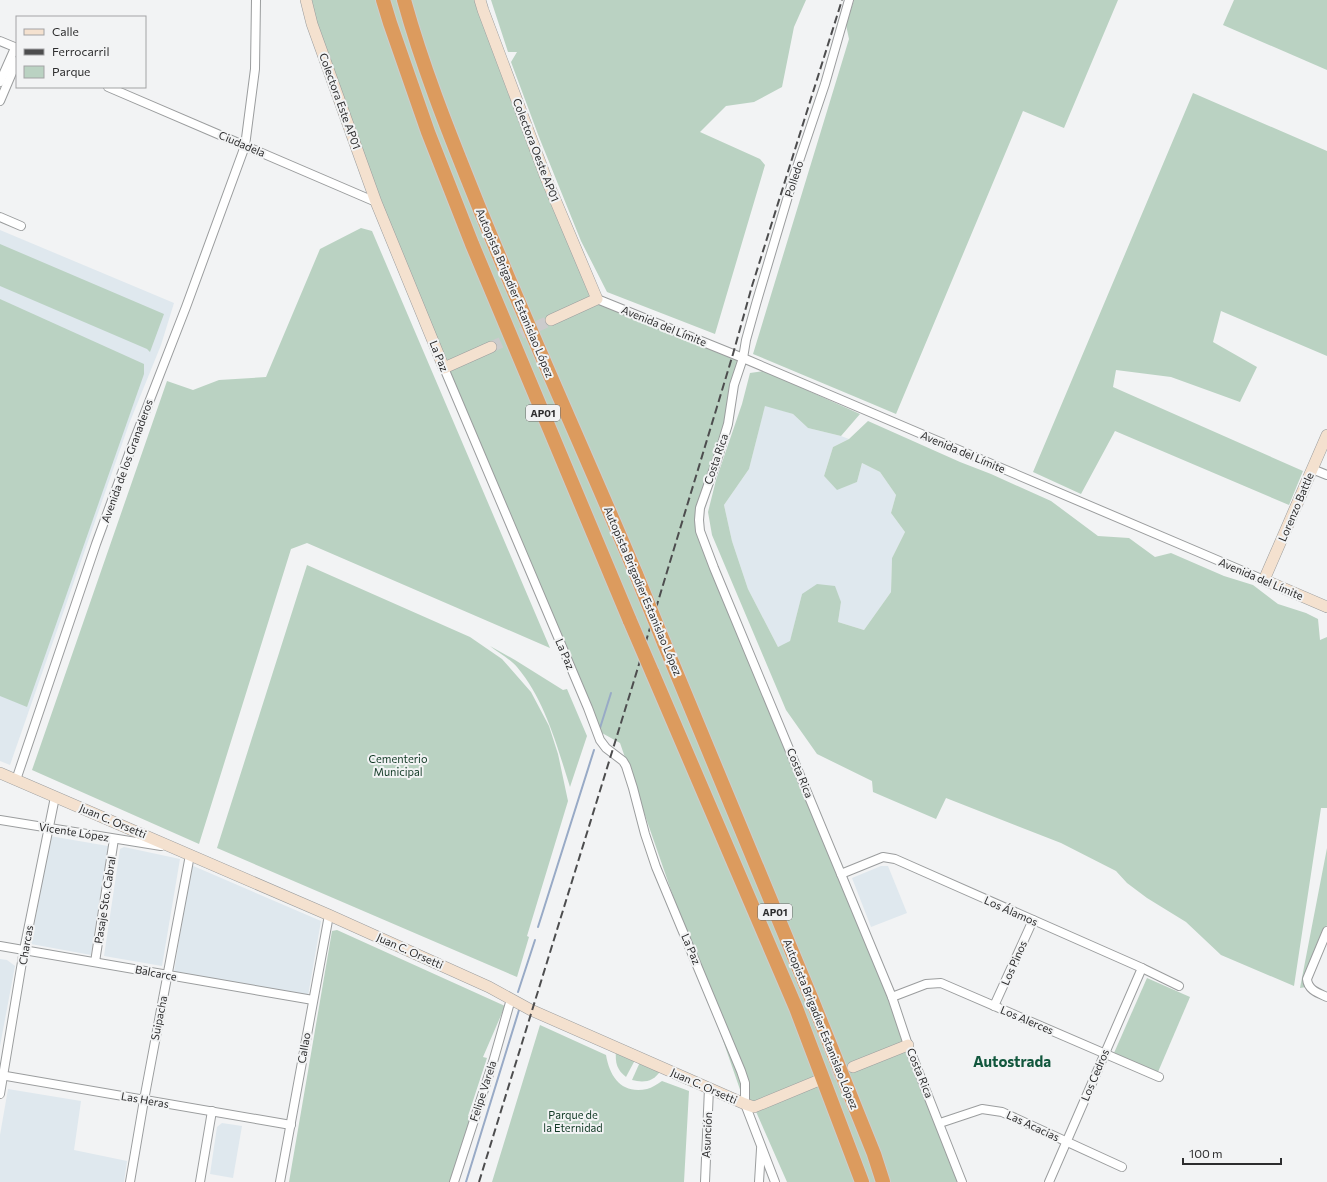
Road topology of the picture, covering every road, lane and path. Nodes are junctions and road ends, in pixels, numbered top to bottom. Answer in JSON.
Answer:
{"nodes":[{"id":1,"x":256,"y":0,"type":"edge"},
{"id":2,"x":306,"y":0,"type":"edge"},
{"id":3,"x":383,"y":0,"type":"edge"},
{"id":4,"x":404,"y":0,"type":"edge"},
{"id":5,"x":480,"y":0,"type":"edge"},
{"id":6,"x":849,"y":0,"type":"edge"},
{"id":7,"x":0,"y":41,"type":"edge"},
{"id":8,"x":16,"y":48,"type":"edge"},
{"id":9,"x":16,"y":63,"type":"edge"},
{"id":10,"x":0,"y":82,"type":"edge"},
{"id":11,"x":110,"y":88,"type":"edge"},
{"id":12,"x":0,"y":101,"type":"edge"},
{"id":13,"x":245,"y":146,"type":"junction"},
{"id":14,"x":376,"y":202,"type":"junction"},
{"id":15,"x":0,"y":217,"type":"edge"},
{"id":16,"x":21,"y":226,"type":"dead end"},
{"id":17,"x":597,"y":299,"type":"junction"},
{"id":18,"x":551,"y":320,"type":"tunnel mouth"},
{"id":19,"x":491,"y":348,"type":"tunnel mouth"},
{"id":20,"x":743,"y":358,"type":"junction"},
{"id":21,"x":444,"y":368,"type":"junction"},
{"id":22,"x":1327,"y":435,"type":"edge"},
{"id":23,"x":1312,"y":469,"type":"junction"},
{"id":24,"x":1327,"y":475,"type":"edge"},
{"id":25,"x":1264,"y":580,"type":"junction"},
{"id":26,"x":1327,"y":607,"type":"edge"},
{"id":27,"x":0,"y":773,"type":"edge"},
{"id":28,"x":16,"y":780,"type":"junction"},
{"id":29,"x":55,"y":797,"type":"junction"},
{"id":30,"x":0,"y":820,"type":"edge"},
{"id":31,"x":48,"y":828,"type":"junction"},
{"id":32,"x":114,"y":839,"type":"junction"},
{"id":33,"x":173,"y":847,"type":"junction"},
{"id":34,"x":190,"y":855,"type":"junction"},
{"id":35,"x":841,"y":874,"type":"junction"},
{"id":36,"x":329,"y":915,"type":"junction"},
{"id":37,"x":1033,"y":920,"type":"junction"},
{"id":38,"x":1327,"y":931,"type":"edge"},
{"id":39,"x":0,"y":946,"type":"edge"},
{"id":40,"x":24,"y":950,"type":"junction"},
{"id":41,"x":95,"y":962,"type":"junction"},
{"id":42,"x":1142,"y":968,"type":"junction"},
{"id":43,"x":168,"y":976,"type":"junction"},
{"id":44,"x":1179,"y":986,"type":"dead end"},
{"id":45,"x":892,"y":997,"type":"junction"},
{"id":46,"x":1327,"y":997,"type":"edge"},
{"id":47,"x":511,"y":999,"type":"junction"},
{"id":48,"x":313,"y":1000,"type":"junction"},
{"id":49,"x":994,"y":1006,"type":"junction"},
{"id":50,"x":908,"y":1044,"type":"junction"},
{"id":51,"x":1104,"y":1054,"type":"junction"},
{"id":52,"x":853,"y":1067,"type":"tunnel mouth"},
{"id":53,"x":1,"y":1075,"type":"edge"},
{"id":54,"x":1159,"y":1077,"type":"dead end"},
{"id":55,"x":817,"y":1081,"type":"tunnel mouth"},
{"id":56,"x":708,"y":1088,"type":"junction"},
{"id":57,"x":0,"y":1094,"type":"edge"},
{"id":58,"x":144,"y":1100,"type":"junction"},
{"id":59,"x":745,"y":1104,"type":"junction"},
{"id":60,"x":212,"y":1111,"type":"junction"},
{"id":61,"x":940,"y":1123,"type":"junction"},
{"id":62,"x":291,"y":1125,"type":"junction"},
{"id":63,"x":1067,"y":1142,"type":"junction"},
{"id":64,"x":761,"y":1146,"type":"junction"},
{"id":65,"x":1122,"y":1166,"type":"dead end"},
{"id":66,"x":130,"y":1182,"type":"edge"},
{"id":67,"x":200,"y":1182,"type":"edge"},
{"id":68,"x":280,"y":1182,"type":"edge"},
{"id":69,"x":454,"y":1182,"type":"edge"},
{"id":70,"x":705,"y":1182,"type":"edge"},
{"id":71,"x":759,"y":1182,"type":"edge"},
{"id":72,"x":775,"y":1182,"type":"edge"},
{"id":73,"x":862,"y":1182,"type":"edge"},
{"id":74,"x":883,"y":1182,"type":"edge"},
{"id":75,"x":962,"y":1182,"type":"edge"},
{"id":76,"x":1049,"y":1182,"type":"edge"}],
"edges":[{"from":1,"to":13,"type":"street","name":"Avenida de los Granaderos"},
{"from":2,"to":14,"type":"street","name":"Colectora Este AP01"},
{"from":3,"to":73,"type":"highway","name":"Autopista Brigadier Estanislao López","number":"AP01","bridge":true},
{"from":4,"to":74,"type":"highway","name":"Autopista Brigadier Estanislao López","number":"AP01","bridge":true},
{"from":5,"to":17,"type":"street","name":"Colectora Oeste AP01"},
{"from":6,"to":20,"type":"street","name":"Polledo"},
{"from":7,"to":8,"type":"street"},
{"from":8,"to":10,"type":"street"},
{"from":9,"to":12,"type":"street"},
{"from":11,"to":13,"type":"street","name":"Ciudadela"},
{"from":13,"to":14,"type":"street","name":"Ciudadela"},
{"from":13,"to":28,"type":"street","name":"Avenida de los Granaderos"},
{"from":14,"to":21,"type":"street","name":"La Paz"},
{"from":15,"to":16,"type":"street"},
{"from":17,"to":18,"type":"street"},
{"from":17,"to":20,"type":"street","name":"Avenida del Límite"},
{"from":19,"to":21,"type":"street"},
{"from":20,"to":25,"type":"street","name":"Avenida del Límite"},
{"from":20,"to":35,"type":"street","name":"Costa Rica"},
{"from":21,"to":59,"type":"street","name":"La Paz"},
{"from":22,"to":23,"type":"street","name":"Lorenzo Battle"},
{"from":23,"to":24,"type":"street"},
{"from":23,"to":25,"type":"street","name":"Lorenzo Battle"},
{"from":25,"to":26,"type":"street","name":"Avenida del Límite"},
{"from":27,"to":28,"type":"street","name":"Juan C. Orsetti"},
{"from":28,"to":29,"type":"street","name":"Juan C. Orsetti"},
{"from":29,"to":31,"type":"street","name":"Charcas"},
{"from":29,"to":33,"type":"street","name":"Juan C. Orsetti"},
{"from":30,"to":31,"type":"street","name":"Vicente López"},
{"from":31,"to":32,"type":"street","name":"Vicente López"},
{"from":31,"to":40,"type":"street","name":"Charcas"},
{"from":32,"to":33,"type":"street","name":"Vicente López"},
{"from":32,"to":41,"type":"street","name":"Pasaje Sto. Cabral"},
{"from":33,"to":34,"type":"street","name":"Juan C. Orsetti"},
{"from":34,"to":36,"type":"street","name":"Juan C. Orsetti"},
{"from":34,"to":43,"type":"street","name":"Suipacha"},
{"from":35,"to":37,"type":"street","name":"Los Álamos"},
{"from":35,"to":45,"type":"street","name":"Costa Rica"},
{"from":36,"to":47,"type":"street","name":"Juan C. Orsetti"},
{"from":36,"to":48,"type":"street","name":"Callao"},
{"from":37,"to":42,"type":"street","name":"Los Álamos"},
{"from":37,"to":49,"type":"street","name":"Los Pinos"},
{"from":38,"to":46,"type":"street"},
{"from":39,"to":40,"type":"street","name":"Balcarce"},
{"from":40,"to":41,"type":"street","name":"Balcarce"},
{"from":40,"to":53,"type":"street","name":"Charcas"},
{"from":41,"to":43,"type":"street","name":"Balcarce"},
{"from":42,"to":44,"type":"street","name":"Los Álamos"},
{"from":42,"to":51,"type":"street","name":"Los Cedros"},
{"from":43,"to":48,"type":"street","name":"Balcarce"},
{"from":43,"to":58,"type":"street","name":"Suipacha"},
{"from":45,"to":49,"type":"street","name":"Los Alerces"},
{"from":45,"to":50,"type":"street","name":"Costa Rica"},
{"from":47,"to":56,"type":"street","name":"Juan C. Orsetti"},
{"from":47,"to":69,"type":"street","name":"Felipe Varela"},
{"from":48,"to":62,"type":"street","name":"Callao"},
{"from":49,"to":51,"type":"street","name":"Los Alerces"},
{"from":50,"to":52,"type":"street"},
{"from":50,"to":61,"type":"street","name":"Costa Rica"},
{"from":51,"to":54,"type":"street","name":"Los Alerces"},
{"from":51,"to":63,"type":"street","name":"Los Cedros"},
{"from":53,"to":57,"type":"street","name":"Charcas"},
{"from":53,"to":58,"type":"street","name":"Las Heras"},
{"from":55,"to":59,"type":"street","name":"Juan C. Orsetti"},
{"from":56,"to":59,"type":"street","name":"Juan C. Orsetti"},
{"from":56,"to":70,"type":"street","name":"Asunción"},
{"from":58,"to":60,"type":"street","name":"Las Heras"},
{"from":58,"to":66,"type":"street","name":"Suipacha"},
{"from":59,"to":64,"type":"street"},
{"from":60,"to":62,"type":"street","name":"Las Heras"},
{"from":60,"to":67,"type":"street"},
{"from":61,"to":63,"type":"street","name":"Las Acacias"},
{"from":61,"to":75,"type":"street","name":"Costa Rica"},
{"from":62,"to":68,"type":"street","name":"Callao"},
{"from":63,"to":65,"type":"street","name":"Las Acacias"},
{"from":63,"to":76,"type":"street","name":"Los Cedros"},
{"from":64,"to":71,"type":"street"},
{"from":64,"to":72,"type":"street"}]}
